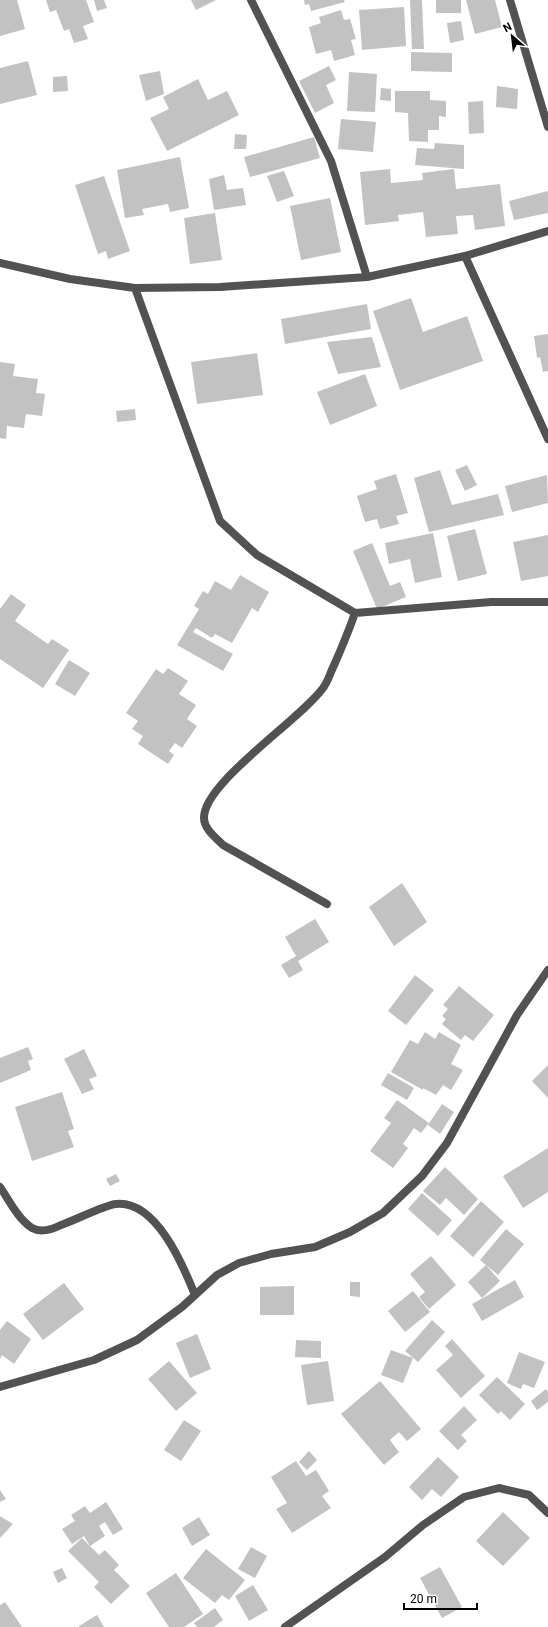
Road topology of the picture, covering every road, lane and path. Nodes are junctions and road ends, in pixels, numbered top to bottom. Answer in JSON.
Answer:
{"nodes":[{"id":1,"x":252,"y":0,"type":"edge"},
{"id":2,"x":510,"y":0,"type":"edge"},
{"id":3,"x":548,"y":127,"type":"edge"},
{"id":4,"x":548,"y":231,"type":"edge"},
{"id":5,"x":465,"y":256,"type":"junction"},
{"id":6,"x":0,"y":263,"type":"edge"},
{"id":7,"x":367,"y":277,"type":"junction"},
{"id":8,"x":135,"y":288,"type":"junction"},
{"id":9,"x":548,"y":439,"type":"edge"},
{"id":10,"x":548,"y":602,"type":"edge"},
{"id":11,"x":355,"y":612,"type":"junction"},
{"id":12,"x":327,"y":904,"type":"dead end"},
{"id":13,"x":548,"y":970,"type":"edge"},
{"id":14,"x":0,"y":1187,"type":"edge"},
{"id":15,"x":195,"y":1295,"type":"junction"},
{"id":16,"x":0,"y":1387,"type":"edge"},
{"id":17,"x":548,"y":1513,"type":"edge"},
{"id":18,"x":285,"y":1627,"type":"edge"}],
"edges":[{"from":1,"to":7,"type":"street"},
{"from":2,"to":3,"type":"street"},
{"from":4,"to":5,"type":"street"},
{"from":5,"to":7,"type":"street"},
{"from":5,"to":9,"type":"street"},
{"from":6,"to":8,"type":"street"},
{"from":7,"to":8,"type":"street"},
{"from":8,"to":11,"type":"street"},
{"from":10,"to":11,"type":"street"},
{"from":11,"to":12,"type":"street"},
{"from":13,"to":15,"type":"street"},
{"from":14,"to":15,"type":"street"},
{"from":15,"to":16,"type":"street"},
{"from":17,"to":18,"type":"street"}]}
